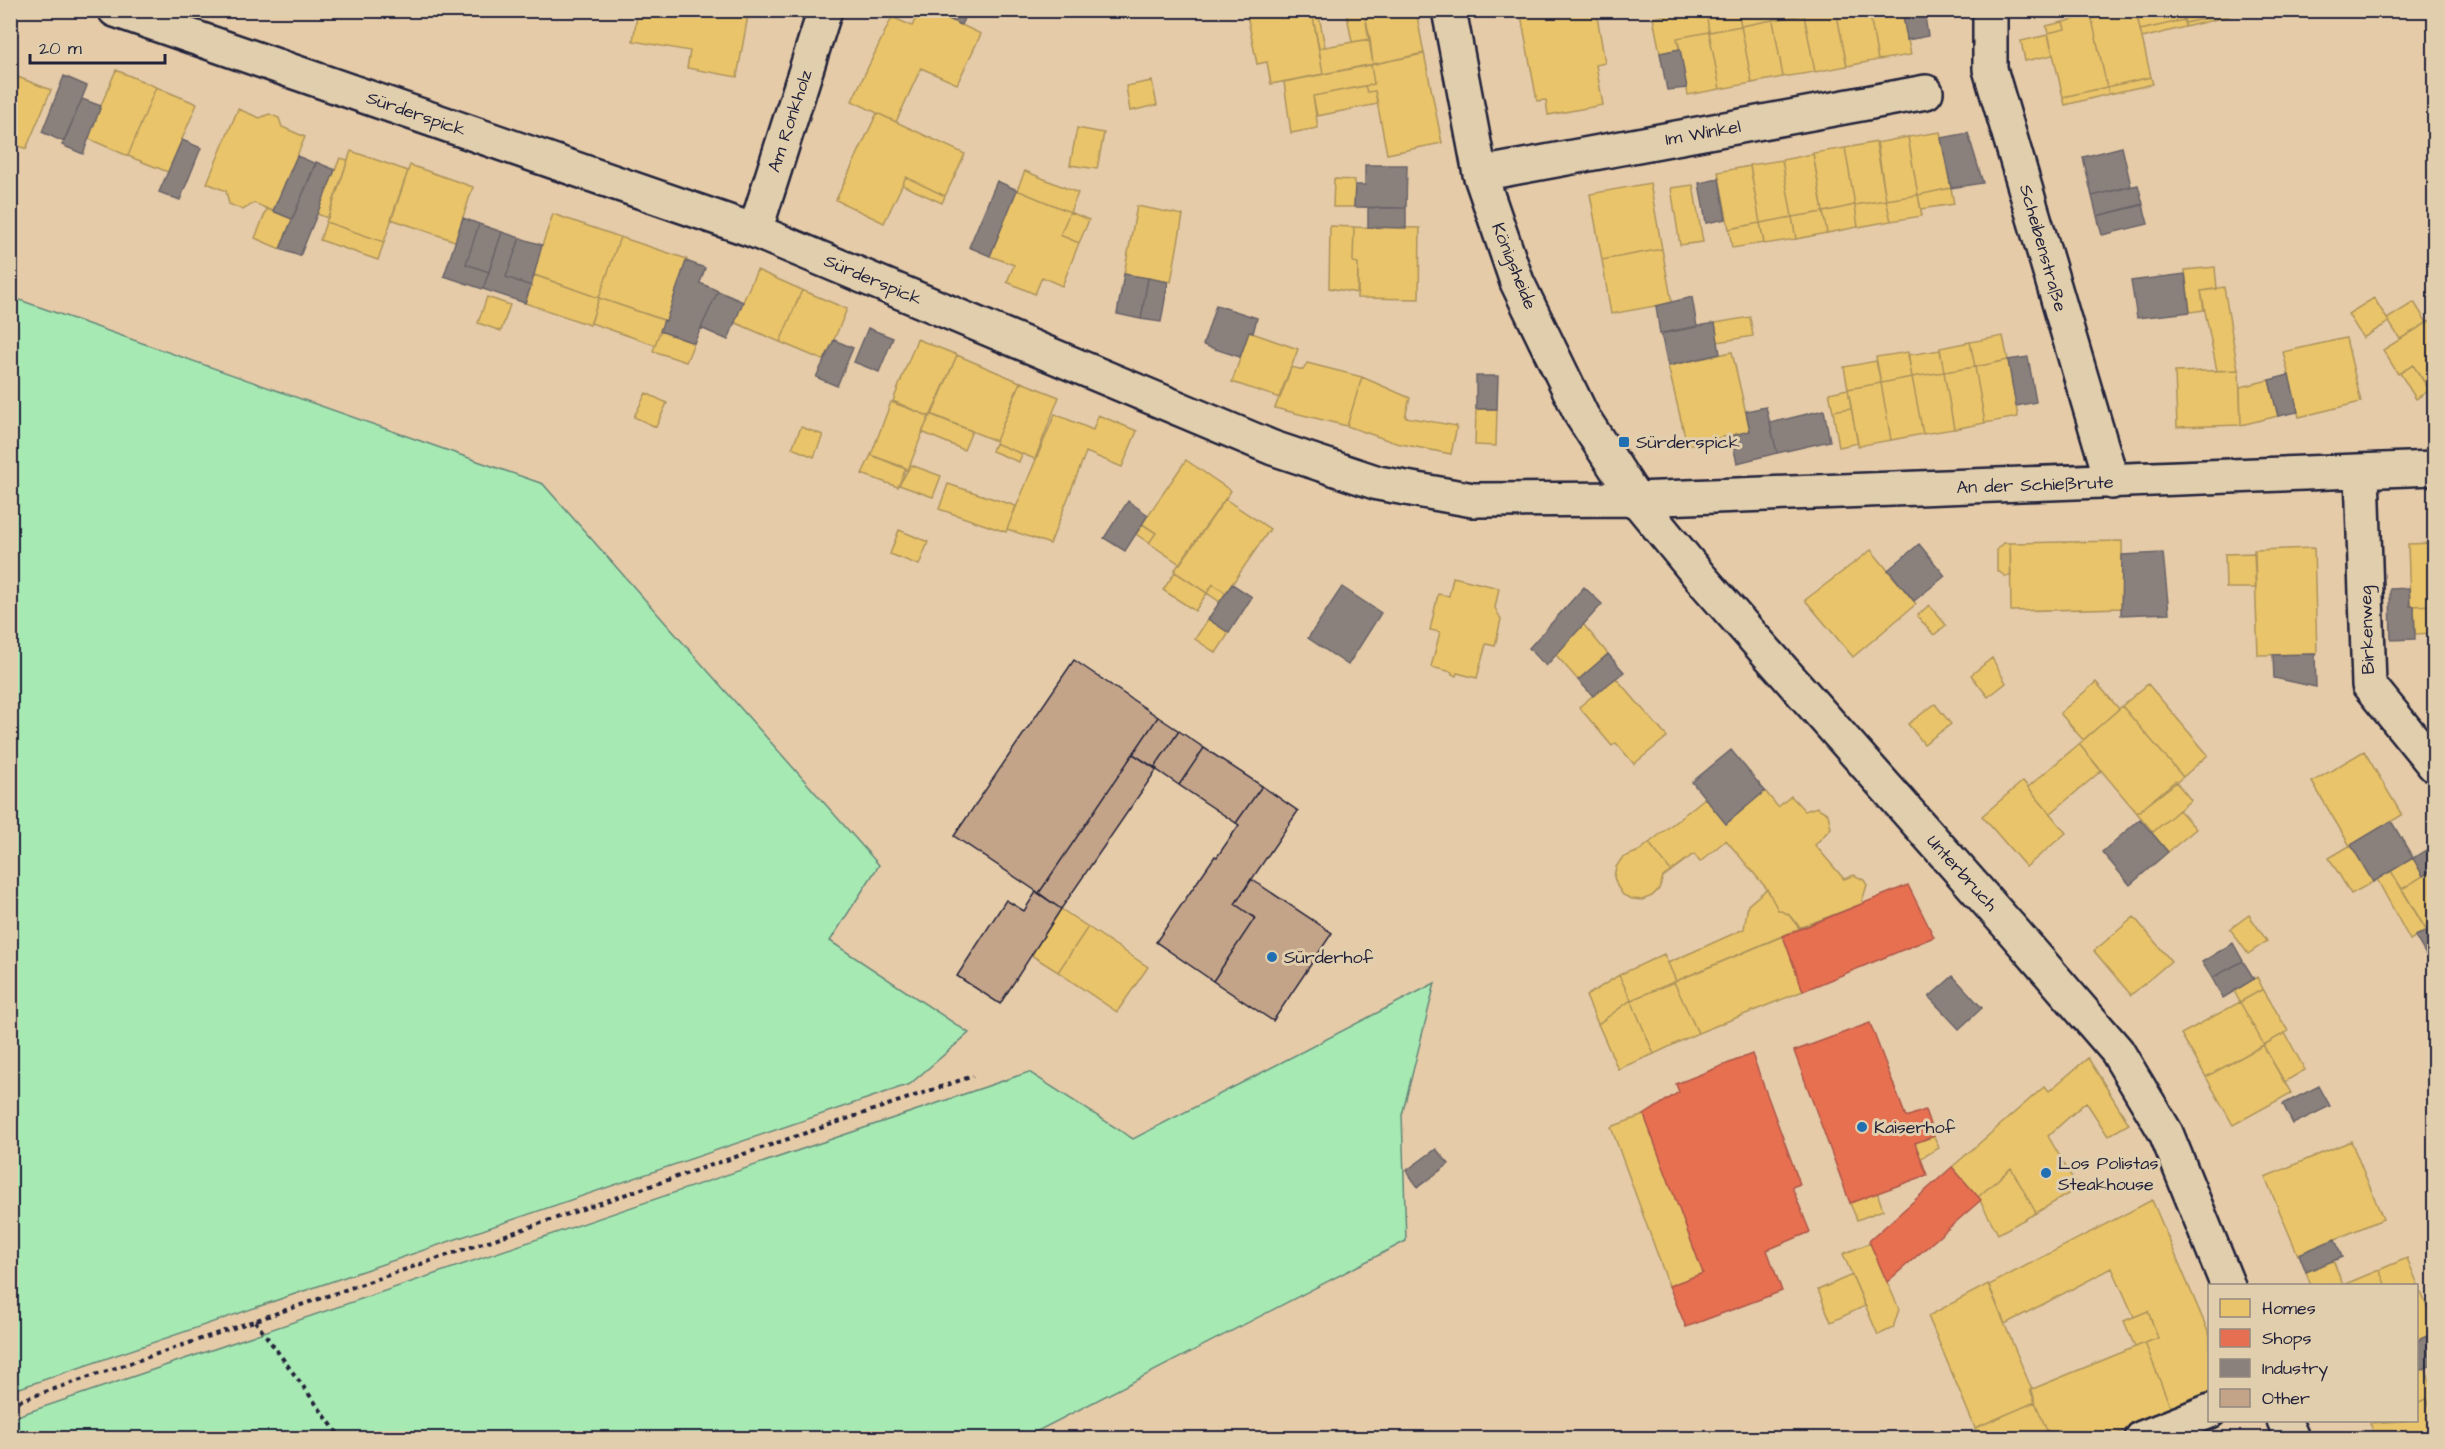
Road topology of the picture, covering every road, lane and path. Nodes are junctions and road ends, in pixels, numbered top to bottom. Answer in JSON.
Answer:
{"nodes":[{"id":1,"x":115,"y":10,"type":"edge"},
{"id":2,"x":825,"y":10,"type":"edge"},
{"id":3,"x":1449,"y":10,"type":"edge"},
{"id":4,"x":1990,"y":10,"type":"edge"},
{"id":5,"x":1926,"y":92,"type":"dead end"},
{"id":6,"x":1480,"y":174,"type":"junction"},
{"id":7,"x":755,"y":231,"type":"junction"},
{"id":8,"x":2434,"y":468,"type":"edge"},
{"id":9,"x":2362,"y":473,"type":"junction"},
{"id":10,"x":2112,"y":482,"type":"junction"},
{"id":11,"x":1636,"y":499,"type":"junction"},
{"id":12,"x":2434,"y":765,"type":"edge"},
{"id":13,"x":973,"y":1076,"type":"dead end"},
{"id":14,"x":2227,"y":1284,"type":"edge"},
{"id":15,"x":255,"y":1321,"type":"junction"},
{"id":16,"x":10,"y":1404,"type":"edge"},
{"id":17,"x":2208,"y":1412,"type":"edge"},
{"id":18,"x":2285,"y":1422,"type":"edge"},
{"id":19,"x":340,"y":1438,"type":"edge"},
{"id":20,"x":2142,"y":1438,"type":"edge"},
{"id":21,"x":2292,"y":1438,"type":"edge"}],
"edges":[{"from":1,"to":7,"type":"street","name":"Sürderspick"},
{"from":2,"to":7,"type":"street","name":"Am Ronkholz"},
{"from":3,"to":6,"type":"street","name":"Königsheide"},
{"from":4,"to":10,"type":"street","name":"Scheibenstraße"},
{"from":5,"to":6,"type":"street","name":"Im Winkel"},
{"from":6,"to":11,"type":"street","name":"Königsheide"},
{"from":7,"to":11,"type":"street","name":"Sürderspick"},
{"from":8,"to":9,"type":"street","name":"An der Schießrute"},
{"from":9,"to":10,"type":"street","name":"An der Schießrute"},
{"from":9,"to":12,"type":"street","name":"Birkenweg"},
{"from":10,"to":11,"type":"street","name":"An der Schießrute"},
{"from":11,"to":14,"type":"street","name":"Unterbruch"},
{"from":13,"to":15,"type":"path"},
{"from":15,"to":16,"type":"path"},
{"from":15,"to":19,"type":"path"},
{"from":17,"to":20,"type":"street"},
{"from":18,"to":21,"type":"street"}]}
